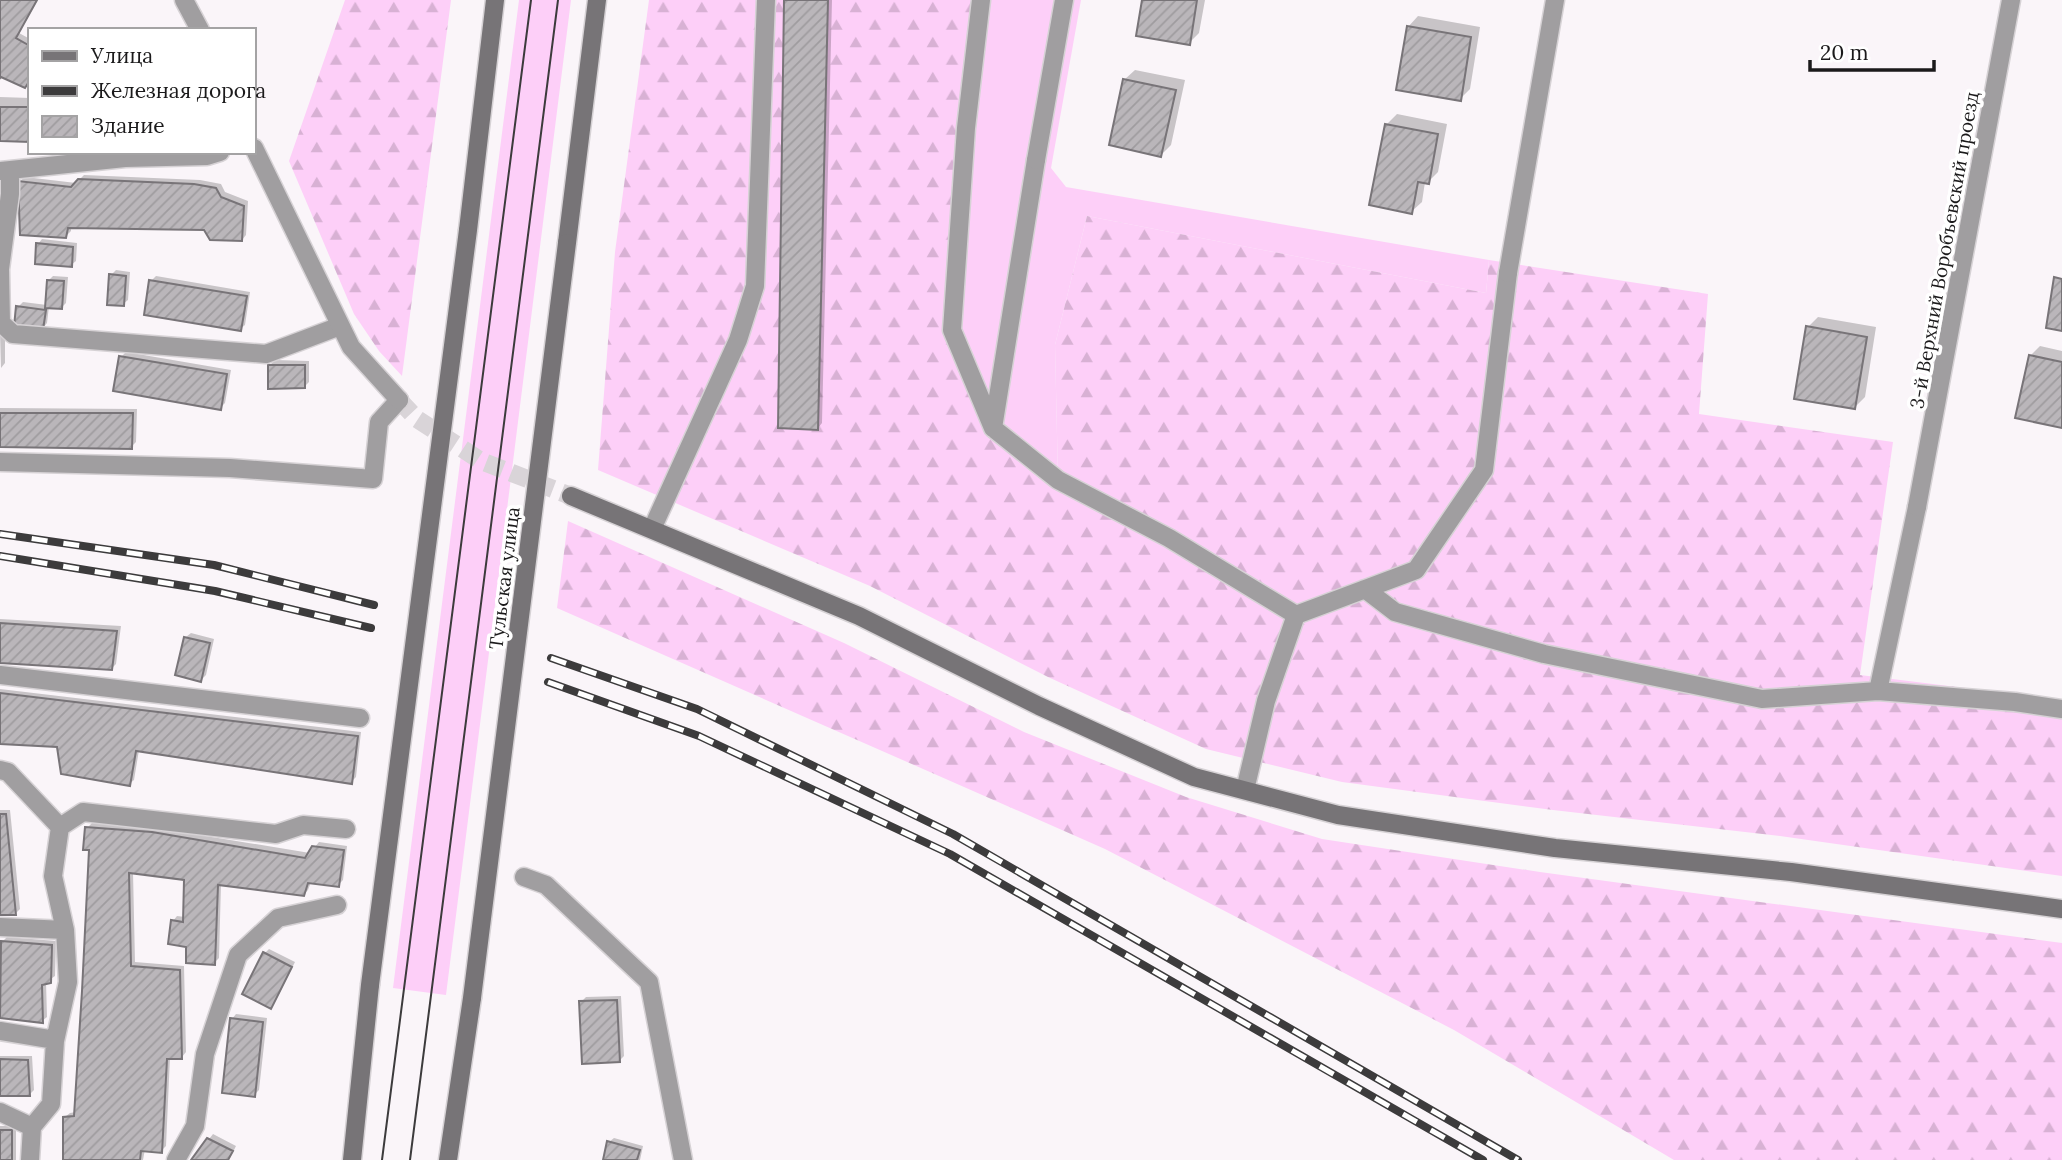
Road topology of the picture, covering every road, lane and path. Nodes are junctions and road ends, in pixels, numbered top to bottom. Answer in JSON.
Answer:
{"nodes":[{"id":1,"x":184,"y":0,"type":"edge"},
{"id":2,"x":495,"y":0,"type":"edge"},
{"id":3,"x":597,"y":0,"type":"edge"},
{"id":4,"x":766,"y":0,"type":"edge"},
{"id":5,"x":981,"y":0,"type":"edge"},
{"id":6,"x":1064,"y":0,"type":"edge"},
{"id":7,"x":1555,"y":0,"type":"edge"},
{"id":8,"x":2011,"y":0,"type":"edge"},
{"id":9,"x":199,"y":28,"type":"edge"},
{"id":10,"x":256,"y":152,"type":"edge"},
{"id":11,"x":214,"y":154,"type":"edge"},
{"id":12,"x":5,"y":171,"type":"edge"},
{"id":13,"x":340,"y":326,"type":"junction"},
{"id":14,"x":993,"y":428,"type":"junction"},
{"id":15,"x":0,"y":462,"type":"edge"},
{"id":16,"x":571,"y":496,"type":"tunnel mouth"},
{"id":17,"x":652,"y":529,"type":"junction"},
{"id":18,"x":1365,"y":589,"type":"junction"},
{"id":19,"x":1296,"y":615,"type":"junction"},
{"id":20,"x":0,"y":675,"type":"edge"},
{"id":21,"x":1878,"y":691,"type":"junction"},
{"id":22,"x":2062,"y":709,"type":"edge"},
{"id":23,"x":360,"y":718,"type":"dead end"},
{"id":24,"x":0,"y":770,"type":"edge"},
{"id":25,"x":1245,"y":790,"type":"junction"},
{"id":26,"x":61,"y":827,"type":"junction"},
{"id":27,"x":346,"y":829,"type":"dead end"},
{"id":28,"x":524,"y":877,"type":"dead end"},
{"id":29,"x":337,"y":905,"type":"dead end"},
{"id":30,"x":2062,"y":909,"type":"edge"},
{"id":31,"x":0,"y":928,"type":"edge"},
{"id":32,"x":65,"y":930,"type":"junction"},
{"id":33,"x":0,"y":1031,"type":"edge"},
{"id":34,"x":55,"y":1040,"type":"junction"},
{"id":35,"x":0,"y":1112,"type":"edge"},
{"id":36,"x":32,"y":1127,"type":"junction"},
{"id":37,"x":30,"y":1160,"type":"edge"},
{"id":38,"x":176,"y":1160,"type":"edge"},
{"id":39,"x":352,"y":1160,"type":"edge"},
{"id":40,"x":448,"y":1160,"type":"edge"},
{"id":41,"x":683,"y":1160,"type":"edge"}],
"edges":[{"from":1,"to":9,"type":"street"},
{"from":2,"to":39,"type":"street","bridge":true},
{"from":3,"to":40,"type":"street","name":"Тульская улица","bridge":true},
{"from":4,"to":17,"type":"street"},
{"from":5,"to":14,"type":"street"},
{"from":6,"to":14,"type":"street"},
{"from":7,"to":18,"type":"street"},
{"from":8,"to":21,"type":"street","name":"3-й Верхний Воробъевский проезд"},
{"from":10,"to":13,"type":"street"},
{"from":11,"to":12,"type":"street"},
{"from":12,"to":13,"type":"street"},
{"from":13,"to":15,"type":"street"},
{"from":14,"to":19,"type":"street"},
{"from":16,"to":17,"type":"street"},
{"from":17,"to":25,"type":"street"},
{"from":18,"to":19,"type":"street"},
{"from":18,"to":21,"type":"street"},
{"from":19,"to":25,"type":"street"},
{"from":20,"to":23,"type":"street"},
{"from":21,"to":22,"type":"street"},
{"from":24,"to":26,"type":"street"},
{"from":25,"to":30,"type":"street"},
{"from":26,"to":27,"type":"street"},
{"from":26,"to":32,"type":"street"},
{"from":28,"to":41,"type":"street"},
{"from":29,"to":38,"type":"street"},
{"from":31,"to":32,"type":"street"},
{"from":32,"to":34,"type":"street"},
{"from":33,"to":34,"type":"street"},
{"from":34,"to":36,"type":"street"},
{"from":35,"to":36,"type":"street"},
{"from":36,"to":37,"type":"street"}]}
